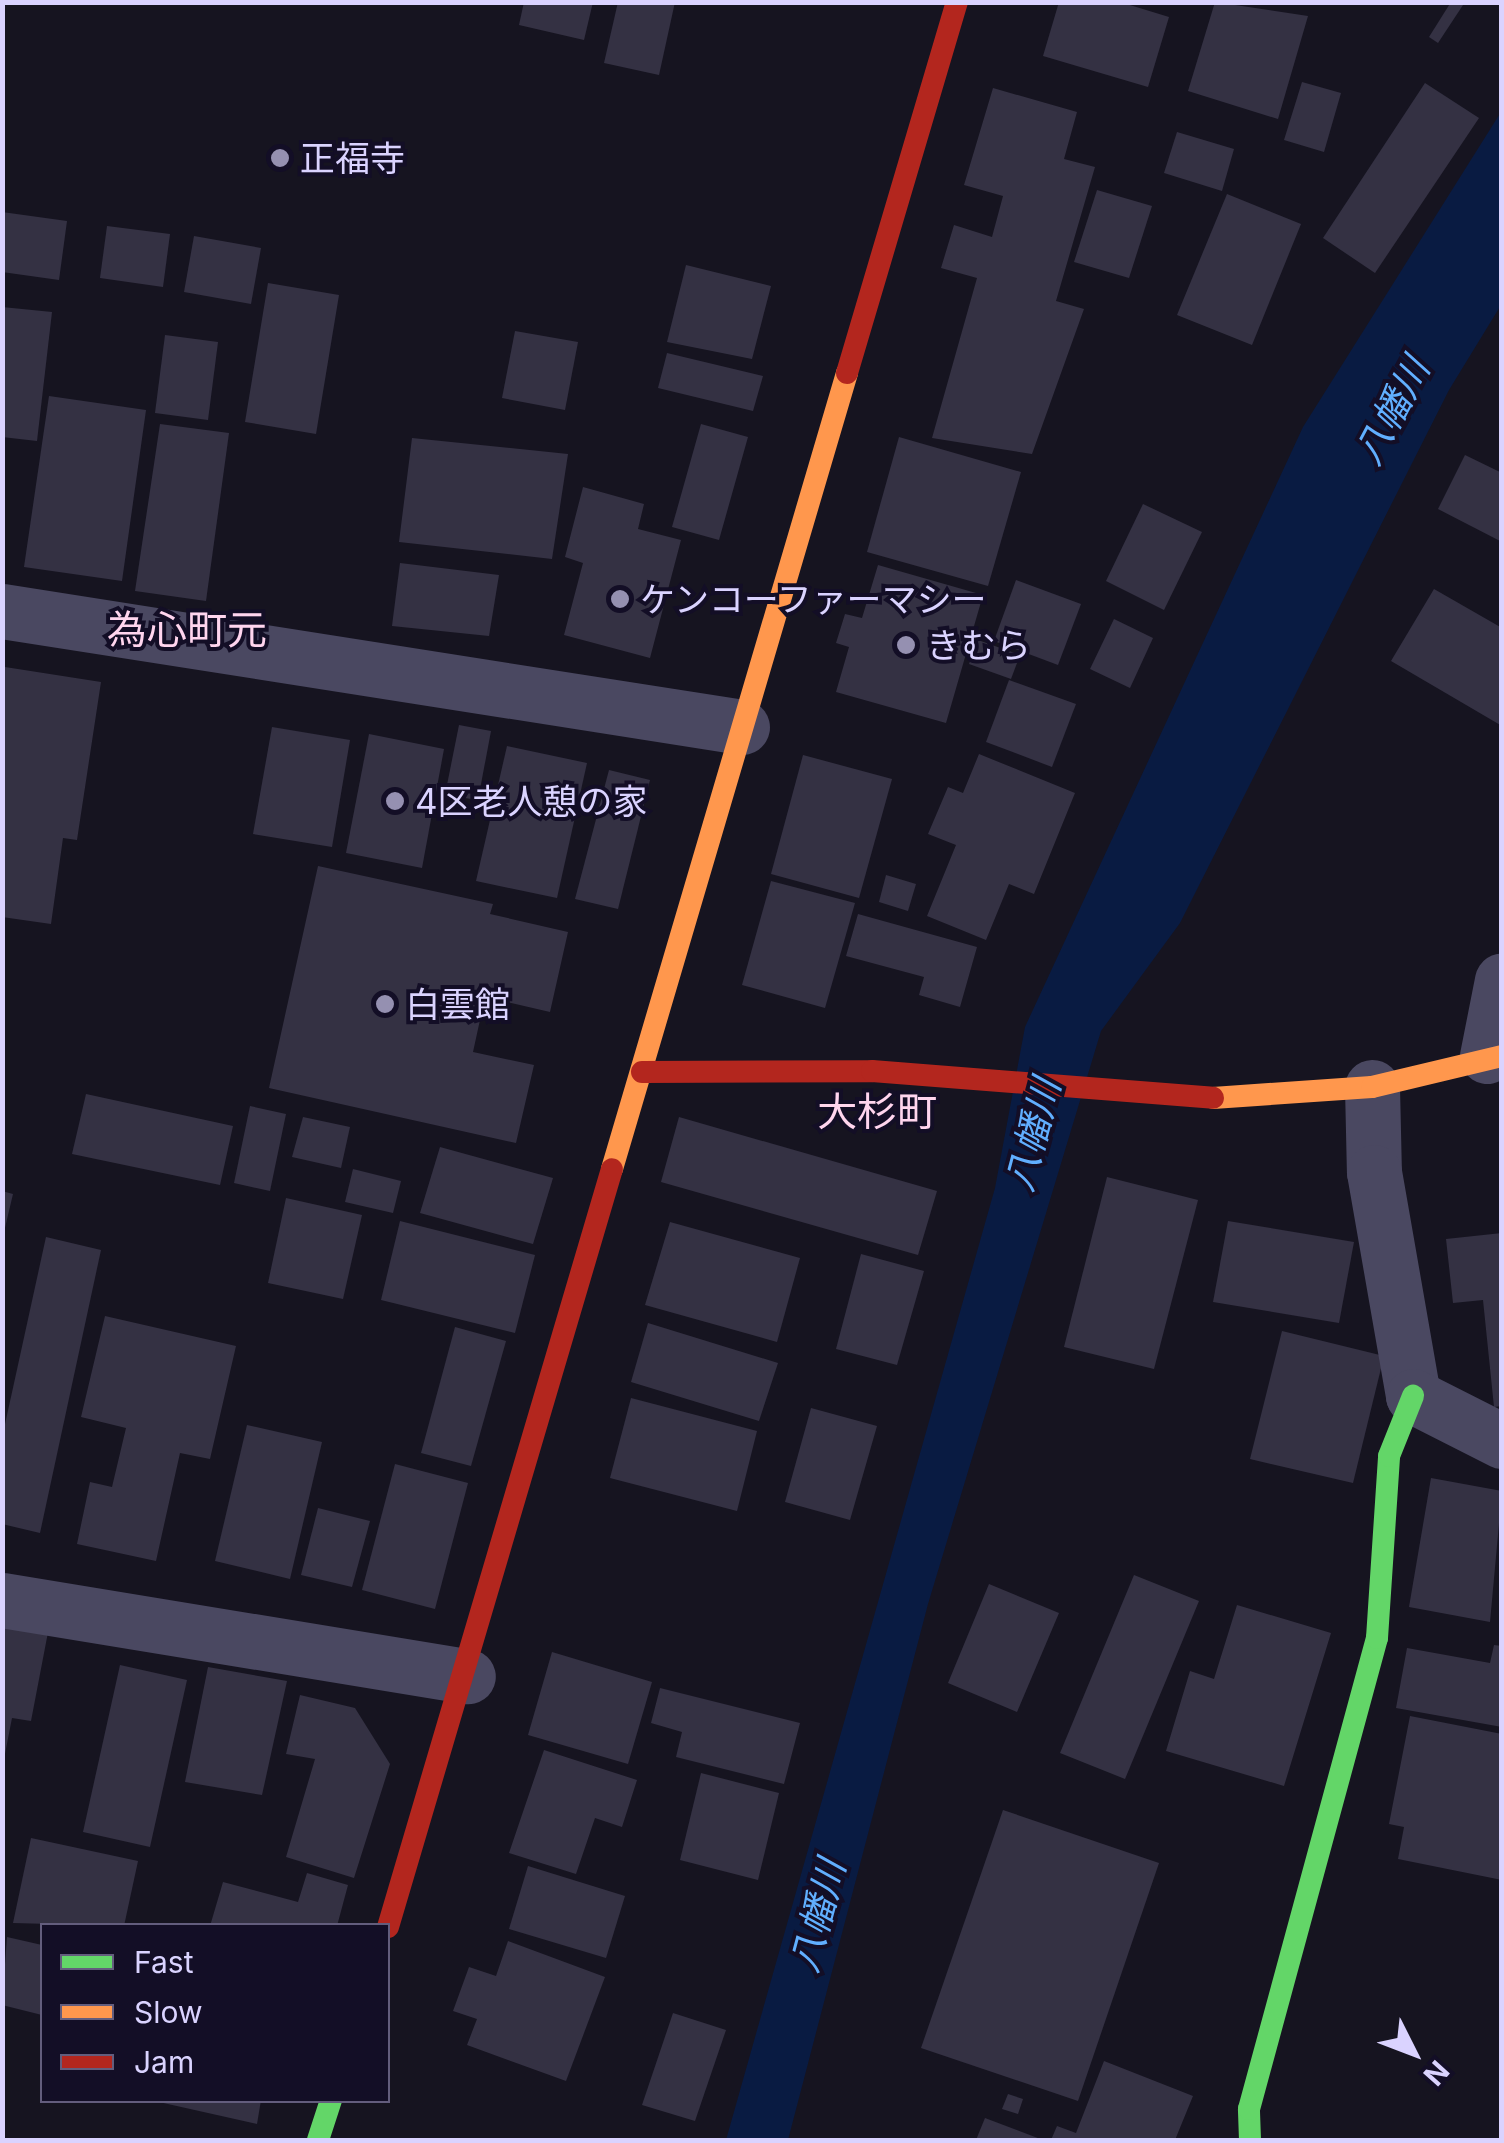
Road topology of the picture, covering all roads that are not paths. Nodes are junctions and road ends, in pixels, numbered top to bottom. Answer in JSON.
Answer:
{"nodes":[{"id":1,"x":957,"y":2,"type":"edge"},
{"id":2,"x":2,"y":611,"type":"edge"},
{"id":3,"x":742,"y":727,"type":"junction"},
{"id":4,"x":1502,"y":980,"type":"edge"},
{"id":5,"x":1494,"y":1056,"type":"edge"},
{"id":6,"x":642,"y":1072,"type":"junction"},
{"id":7,"x":1372,"y":1087,"type":"junction"},
{"id":8,"x":1413,"y":1396,"type":"junction"},
{"id":9,"x":1502,"y":1441,"type":"edge"},
{"id":10,"x":2,"y":1600,"type":"edge"},
{"id":11,"x":468,"y":1676,"type":"junction"},
{"id":12,"x":389,"y":1923,"type":"edge"},
{"id":13,"x":330,"y":2103,"type":"edge"},
{"id":14,"x":318,"y":2140,"type":"edge"},
{"id":15,"x":1250,"y":2140,"type":"edge"}],
"edges":[{"from":1,"to":3,"type":"street"},
{"from":2,"to":3,"type":"street"},
{"from":3,"to":6,"type":"street"},
{"from":4,"to":5,"type":"street"},
{"from":5,"to":7,"type":"street"},
{"from":6,"to":7,"type":"street"},
{"from":6,"to":11,"type":"street"},
{"from":7,"to":8,"type":"street"},
{"from":8,"to":9,"type":"street"},
{"from":8,"to":15,"type":"street"},
{"from":10,"to":11,"type":"street"},
{"from":11,"to":12,"type":"street"},
{"from":13,"to":14,"type":"street"}]}
